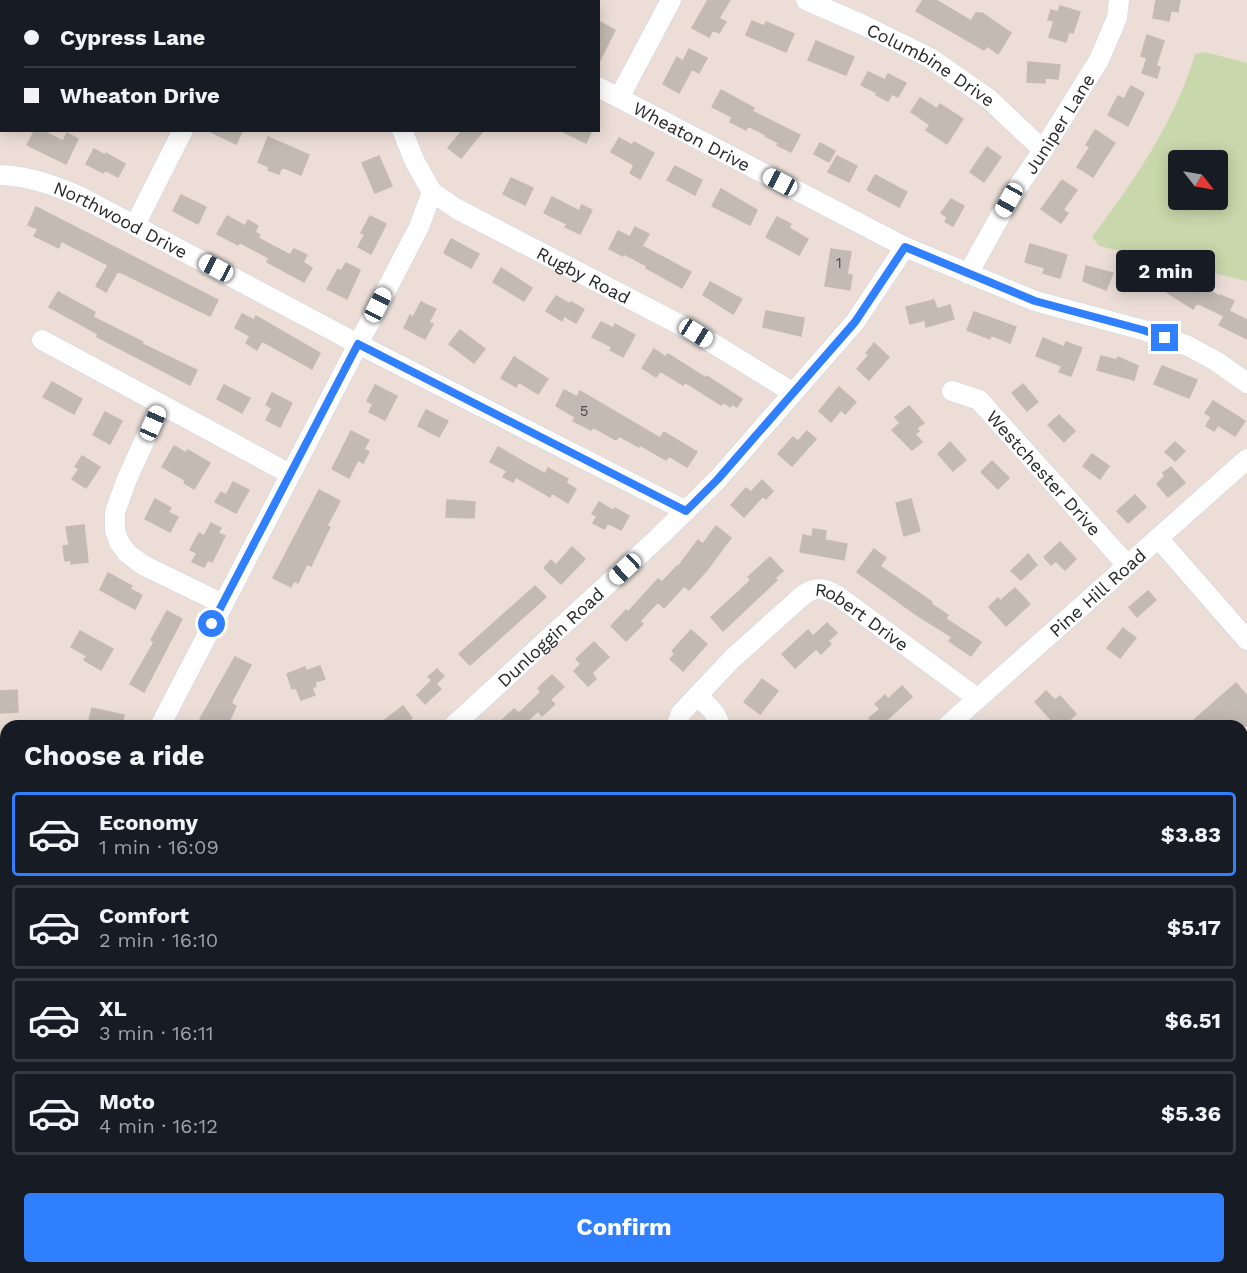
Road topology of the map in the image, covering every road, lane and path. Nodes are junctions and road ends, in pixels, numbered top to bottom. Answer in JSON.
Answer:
{"nodes":[{"id":1,"x":671,"y":0,"type":"edge"},
{"id":2,"x":806,"y":0,"type":"edge"},
{"id":3,"x":1119,"y":0,"type":"edge"},
{"id":4,"x":600,"y":88,"type":"edge"},
{"id":5,"x":619,"y":98,"type":"junction"},
{"id":6,"x":182,"y":132,"type":"edge"},
{"id":7,"x":403,"y":132,"type":"edge"},
{"id":8,"x":1043,"y":150,"type":"junction"},
{"id":9,"x":0,"y":175,"type":"edge"},
{"id":10,"x":432,"y":192,"type":"junction"},
{"id":11,"x":135,"y":225,"type":"junction"},
{"id":12,"x":905,"y":247,"type":"junction"},
{"id":13,"x":968,"y":274,"type":"junction"},
{"id":14,"x":42,"y":340,"type":"dead end"},
{"id":15,"x":358,"y":344,"type":"junction"},
{"id":16,"x":1247,"y":383,"type":"edge"},
{"id":17,"x":952,"y":391,"type":"dead end"},
{"id":18,"x":792,"y":392,"type":"junction"},
{"id":19,"x":161,"y":404,"type":"junction"},
{"id":20,"x":1247,"y":459,"type":"edge"},
{"id":21,"x":290,"y":474,"type":"junction"},
{"id":22,"x":686,"y":511,"type":"junction"},
{"id":23,"x":1158,"y":538,"type":"junction"},
{"id":24,"x":1127,"y":565,"type":"junction"},
{"id":25,"x":223,"y":604,"type":"junction"},
{"id":26,"x":1247,"y":640,"type":"edge"},
{"id":27,"x":697,"y":696,"type":"junction"},
{"id":28,"x":977,"y":698,"type":"junction"},
{"id":29,"x":163,"y":720,"type":"edge"},
{"id":30,"x":460,"y":720,"type":"edge"},
{"id":31,"x":678,"y":720,"type":"edge"},
{"id":32,"x":718,"y":720,"type":"edge"},
{"id":33,"x":953,"y":720,"type":"edge"}],
"edges":[{"from":1,"to":5,"type":"street"},
{"from":2,"to":8,"type":"street","name":"Columbine Drive"},
{"from":3,"to":8,"type":"street","name":"Juniper Lane"},
{"from":4,"to":5,"type":"street","name":"Wheaton Drive"},
{"from":5,"to":12,"type":"street","name":"Wheaton Drive"},
{"from":6,"to":11,"type":"street"},
{"from":7,"to":10,"type":"street","name":"Rugby Road"},
{"from":8,"to":13,"type":"street","name":"Juniper Lane"},
{"from":9,"to":11,"type":"street","name":"Northwood Drive"},
{"from":10,"to":15,"type":"street"},
{"from":10,"to":18,"type":"street","name":"Rugby Road"},
{"from":11,"to":15,"type":"street","name":"Northwood Drive"},
{"from":12,"to":13,"type":"street","name":"Wheaton Drive"},
{"from":12,"to":18,"type":"street","name":"Dunloggin Road"},
{"from":13,"to":16,"type":"street","name":"Wheaton Drive"},
{"from":14,"to":19,"type":"street"},
{"from":15,"to":21,"type":"street"},
{"from":15,"to":22,"type":"street","name":"Northwood Drive"},
{"from":17,"to":24,"type":"street","name":"Westchester Drive"},
{"from":18,"to":22,"type":"street","name":"Dunloggin Road"},
{"from":19,"to":21,"type":"street"},
{"from":19,"to":25,"type":"street"},
{"from":20,"to":23,"type":"street","name":"Pine Hill Road"},
{"from":21,"to":25,"type":"street"},
{"from":22,"to":30,"type":"street","name":"Dunloggin Road"},
{"from":23,"to":24,"type":"street","name":"Pine Hill Road"},
{"from":23,"to":26,"type":"street"},
{"from":24,"to":28,"type":"street","name":"Pine Hill Road"},
{"from":25,"to":29,"type":"street"},
{"from":27,"to":28,"type":"street","name":"Robert Drive"},
{"from":27,"to":31,"type":"street","name":"Robert Drive"},
{"from":27,"to":32,"type":"street"},
{"from":28,"to":33,"type":"street","name":"Pine Hill Road"}]}
